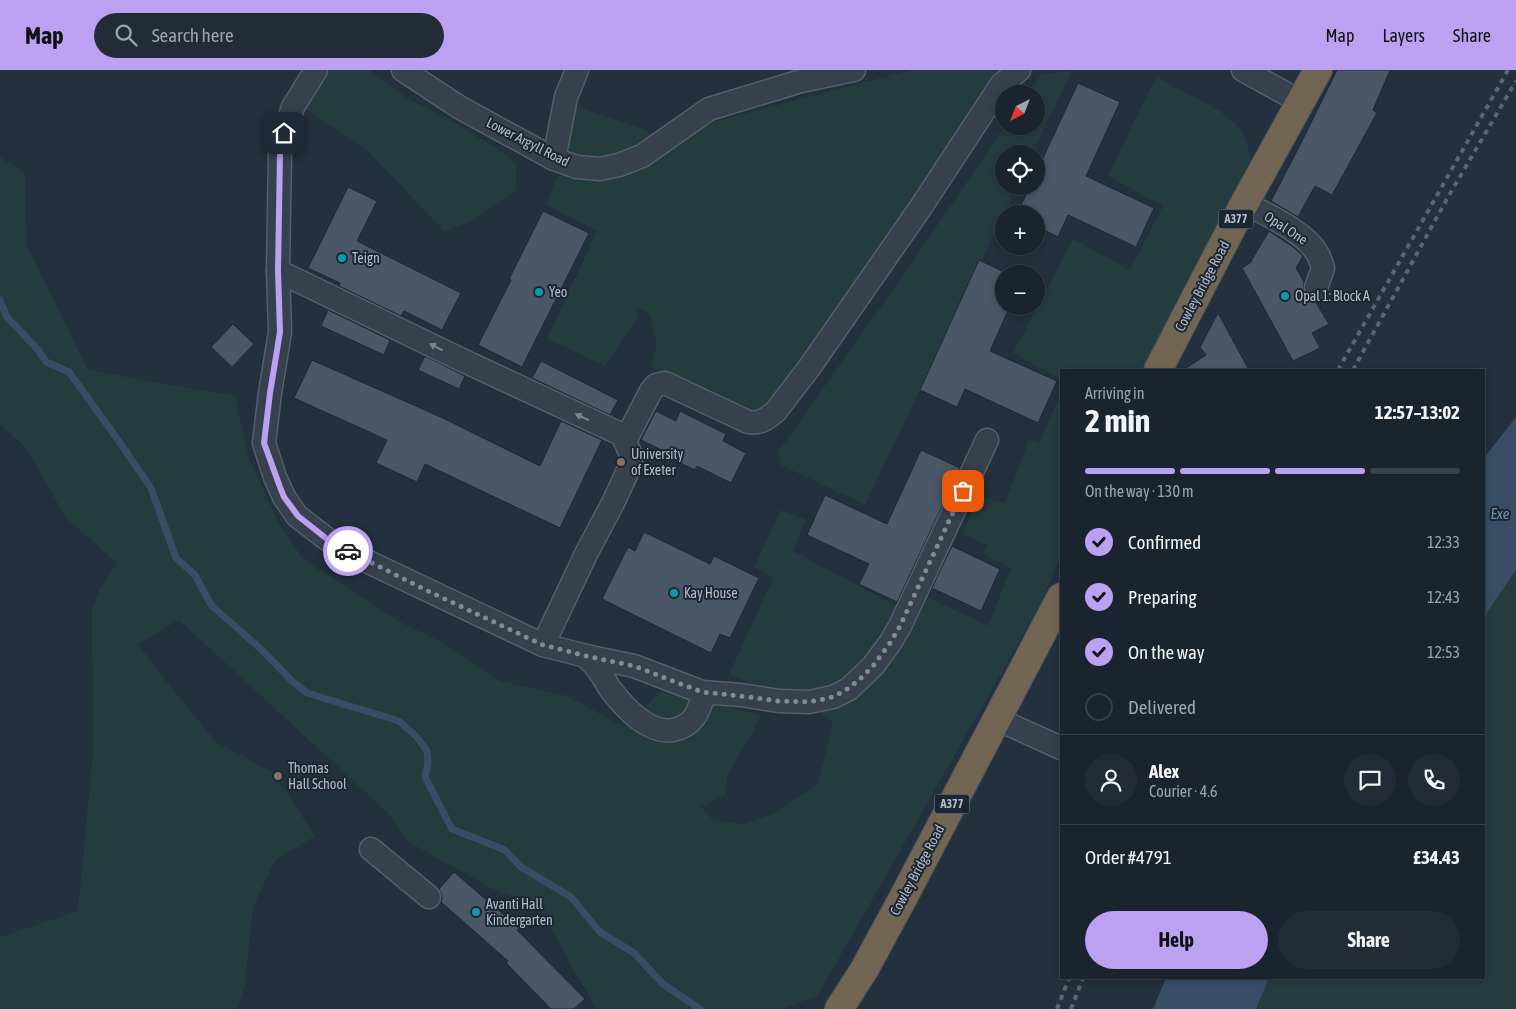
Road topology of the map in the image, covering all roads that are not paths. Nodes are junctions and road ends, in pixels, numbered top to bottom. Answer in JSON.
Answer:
{"nodes":[{"id":1,"x":316,"y":70,"type":"edge"},
{"id":2,"x":403,"y":70,"type":"edge"},
{"id":3,"x":578,"y":70,"type":"edge"},
{"id":4,"x":854,"y":70,"type":"edge"},
{"id":5,"x":1019,"y":70,"type":"edge"},
{"id":6,"x":1243,"y":70,"type":"edge"},
{"id":7,"x":1318,"y":70,"type":"edge"},
{"id":8,"x":1301,"y":102,"type":"junction"},
{"id":9,"x":554,"y":159,"type":"junction"},
{"id":10,"x":1244,"y":204,"type":"junction"},
{"id":11,"x":278,"y":271,"type":"junction"},
{"id":12,"x":1316,"y":288,"type":"dead end"},
{"id":13,"x":1159,"y":369,"type":"edge"},
{"id":14,"x":627,"y":437,"type":"junction"},
{"id":15,"x":987,"y":440,"type":"dead end"},
{"id":16,"x":1060,"y":599,"type":"edge"},
{"id":17,"x":543,"y":645,"type":"junction"},
{"id":18,"x":586,"y":656,"type":"junction"},
{"id":19,"x":702,"y":692,"type":"junction"},
{"id":20,"x":997,"y":719,"type":"junction"},
{"id":21,"x":1060,"y":748,"type":"edge"},
{"id":22,"x":371,"y":849,"type":"dead end"},
{"id":23,"x":429,"y":897,"type":"dead end"},
{"id":24,"x":839,"y":1009,"type":"edge"}],
"edges":[{"from":1,"to":11,"type":"street"},
{"from":2,"to":9,"type":"street","name":"Lower Argyll Road"},
{"from":3,"to":9,"type":"street"},
{"from":4,"to":9,"type":"street","name":"Lower Argyll Road"},
{"from":5,"to":14,"type":"street"},
{"from":6,"to":8,"type":"street"},
{"from":7,"to":8,"type":"highway","name":"Cowley Bridge Road","number":"A377"},
{"from":8,"to":10,"type":"highway","name":"Cowley Bridge Road","number":"A377"},
{"from":10,"to":12,"type":"street","name":"Opal One"},
{"from":10,"to":13,"type":"highway","name":"Cowley Bridge Road","number":"A377"},
{"from":14,"to":11,"type":"street","one_way":true},
{"from":11,"to":17,"type":"street"},
{"from":14,"to":17,"type":"street"},
{"from":15,"to":19,"type":"street"},
{"from":16,"to":20,"type":"highway","name":"Cowley Bridge Road","number":"A377"},
{"from":17,"to":18,"type":"street"},
{"from":18,"to":19,"type":"street"},
{"from":18,"to":19,"type":"street"},
{"from":20,"to":21,"type":"street"},
{"from":20,"to":24,"type":"highway","name":"Cowley Bridge Road","number":"A377"},
{"from":22,"to":23,"type":"street"}]}
